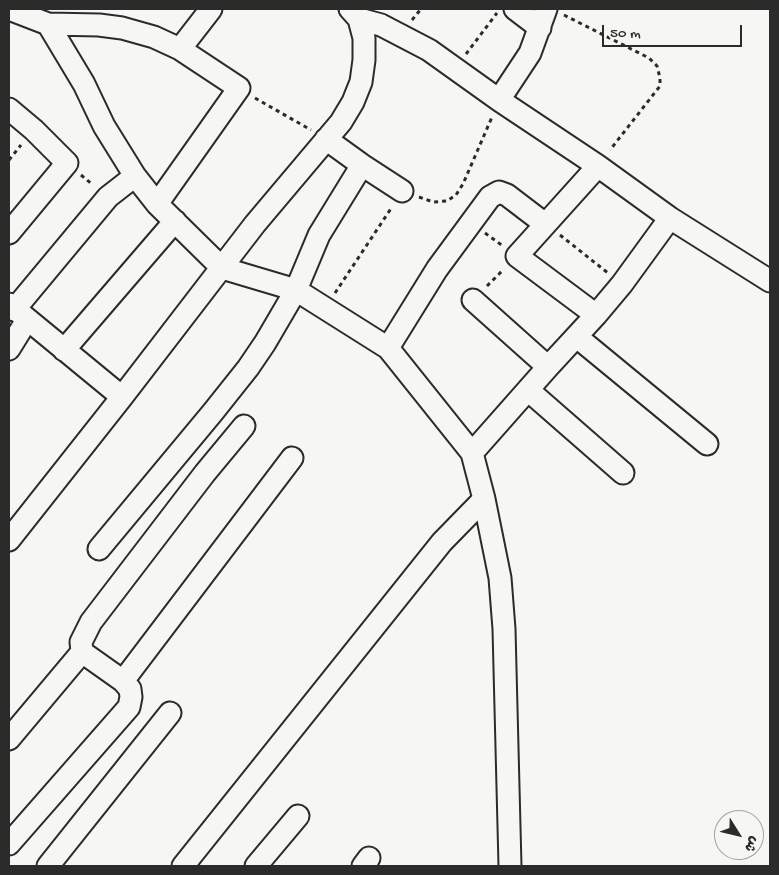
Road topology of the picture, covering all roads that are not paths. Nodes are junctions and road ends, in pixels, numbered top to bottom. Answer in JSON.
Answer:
{"nodes":[{"id":1,"x":9,"y":9,"type":"edge"},
{"id":2,"x":210,"y":9,"type":"edge"},
{"id":3,"x":515,"y":9,"type":"edge"},
{"id":4,"x":354,"y":14,"type":"edge"},
{"id":5,"x":549,"y":17,"type":"edge"},
{"id":6,"x":48,"y":24,"type":"junction"},
{"id":7,"x":180,"y":49,"type":"junction"},
{"id":8,"x":499,"y":100,"type":"junction"},
{"id":9,"x":9,"y":109,"type":"edge"},
{"id":10,"x":326,"y":140,"type":"junction"},
{"id":11,"x":362,"y":165,"type":"junction"},
{"id":12,"x":598,"y":166,"type":"junction"},
{"id":13,"x":135,"y":176,"type":"junction"},
{"id":14,"x":402,"y":191,"type":"road end"},
{"id":15,"x":157,"y":204,"type":"junction"},
{"id":16,"x":670,"y":218,"type":"junction"},
{"id":17,"x":175,"y":221,"type":"junction"},
{"id":18,"x":545,"y":224,"type":"junction"},
{"id":19,"x":9,"y":233,"type":"edge"},
{"id":20,"x":222,"y":268,"type":"junction"},
{"id":21,"x":770,"y":281,"type":"edge"},
{"id":22,"x":296,"y":290,"type":"junction"},
{"id":23,"x":473,"y":300,"type":"road end"},
{"id":24,"x":17,"y":311,"type":"edge"},
{"id":25,"x":596,"y":316,"type":"junction"},
{"id":26,"x":577,"y":338,"type":"junction"},
{"id":27,"x":388,"y":348,"type":"junction"},
{"id":28,"x":9,"y":349,"type":"edge"},
{"id":29,"x":64,"y":350,"type":"junction"},
{"id":30,"x":548,"y":367,"type":"junction"},
{"id":31,"x":528,"y":390,"type":"junction"},
{"id":32,"x":122,"y":397,"type":"junction"},
{"id":33,"x":244,"y":426,"type":"dead end"},
{"id":34,"x":707,"y":444,"type":"dead end"},
{"id":35,"x":472,"y":453,"type":"junction"},
{"id":36,"x":292,"y":458,"type":"dead end"},
{"id":37,"x":623,"y":473,"type":"dead end"},
{"id":38,"x":484,"y":499,"type":"junction"},
{"id":39,"x":9,"y":540,"type":"edge"},
{"id":40,"x":99,"y":549,"type":"dead end"},
{"id":41,"x":82,"y":652,"type":"junction"},
{"id":42,"x":123,"y":681,"type":"junction"},
{"id":43,"x":170,"y":712,"type":"dead end"},
{"id":44,"x":9,"y":739,"type":"edge"},
{"id":45,"x":298,"y":816,"type":"dead end"},
{"id":46,"x":9,"y":844,"type":"edge"},
{"id":47,"x":48,"y":866,"type":"edge"},
{"id":48,"x":183,"y":866,"type":"edge"},
{"id":49,"x":256,"y":866,"type":"edge"},
{"id":50,"x":510,"y":866,"type":"edge"}],
"edges":[{"from":1,"to":6,"type":"street"},
{"from":2,"to":7,"type":"street"},
{"from":3,"to":5,"type":"street"},
{"from":4,"to":8,"type":"street"},
{"from":4,"to":10,"type":"street"},
{"from":5,"to":8,"type":"street"},
{"from":6,"to":7,"type":"street"},
{"from":6,"to":13,"type":"street"},
{"from":7,"to":15,"type":"street"},
{"from":8,"to":12,"type":"street"},
{"from":9,"to":19,"type":"street"},
{"from":10,"to":11,"type":"street"},
{"from":10,"to":20,"type":"street"},
{"from":11,"to":14,"type":"street"},
{"from":11,"to":22,"type":"street"},
{"from":12,"to":16,"type":"street"},
{"from":12,"to":18,"type":"street"},
{"from":13,"to":15,"type":"street"},
{"from":13,"to":24,"type":"street"},
{"from":15,"to":17,"type":"street"},
{"from":16,"to":21,"type":"street"},
{"from":16,"to":25,"type":"street"},
{"from":17,"to":20,"type":"street"},
{"from":17,"to":29,"type":"street"},
{"from":18,"to":25,"type":"street"},
{"from":18,"to":27,"type":"street"},
{"from":20,"to":22,"type":"street"},
{"from":20,"to":32,"type":"street"},
{"from":22,"to":27,"type":"street"},
{"from":22,"to":40,"type":"street"},
{"from":23,"to":30,"type":"street"},
{"from":24,"to":28,"type":"street"},
{"from":24,"to":29,"type":"street"},
{"from":25,"to":26,"type":"street"},
{"from":26,"to":30,"type":"street"},
{"from":26,"to":34,"type":"street"},
{"from":27,"to":35,"type":"street"},
{"from":29,"to":32,"type":"street"},
{"from":30,"to":31,"type":"street"},
{"from":31,"to":35,"type":"street"},
{"from":31,"to":37,"type":"street"},
{"from":32,"to":39,"type":"street"},
{"from":33,"to":41,"type":"street"},
{"from":35,"to":38,"type":"street"},
{"from":36,"to":42,"type":"street"},
{"from":38,"to":48,"type":"street"},
{"from":38,"to":50,"type":"street"},
{"from":41,"to":42,"type":"street"},
{"from":41,"to":44,"type":"street"},
{"from":42,"to":46,"type":"street"},
{"from":43,"to":47,"type":"street"},
{"from":45,"to":49,"type":"street"}]}
